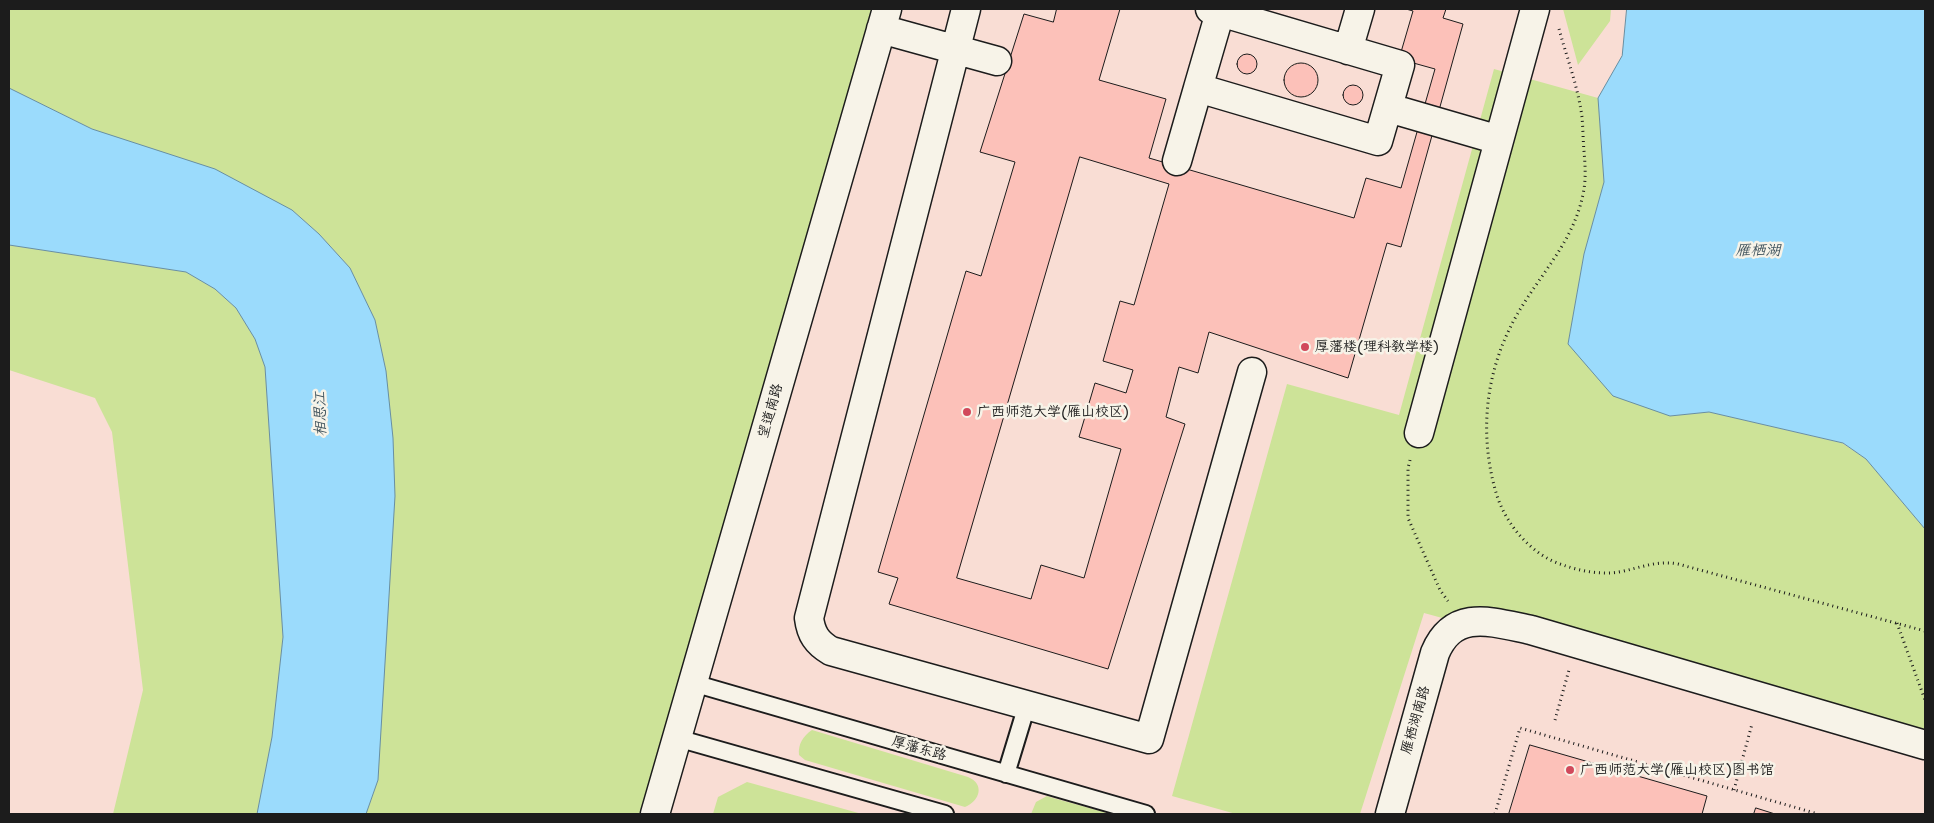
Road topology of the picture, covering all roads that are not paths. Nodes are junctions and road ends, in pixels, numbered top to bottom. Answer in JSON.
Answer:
{"nodes":[{"id":1,"x":966,"y":9,"type":"edge"},
{"id":2,"x":1360,"y":9,"type":"edge"},
{"id":3,"x":1535,"y":9,"type":"edge"},
{"id":4,"x":1217,"y":10,"type":"edge"},
{"id":5,"x":884,"y":19,"type":"edge"},
{"id":6,"x":955,"y":50,"type":"junction"},
{"id":7,"x":1348,"y":50,"type":"junction"},
{"id":8,"x":997,"y":61,"type":"dead end"},
{"id":9,"x":1198,"y":88,"type":"junction"},
{"id":10,"x":1389,"y":108,"type":"dead end"},
{"id":11,"x":1499,"y":140,"type":"junction"},
{"id":12,"x":1177,"y":160,"type":"dead end"},
{"id":13,"x":1252,"y":372,"type":"dead end"},
{"id":14,"x":1419,"y":433,"type":"road end"},
{"id":15,"x":693,"y":683,"type":"junction"},
{"id":16,"x":1026,"y":705,"type":"junction"},
{"id":17,"x":677,"y":738,"type":"junction"},
{"id":18,"x":1925,"y":745,"type":"edge"},
{"id":19,"x":1006,"y":774,"type":"junction"},
{"id":20,"x":655,"y":814,"type":"edge"},
{"id":21,"x":945,"y":814,"type":"edge"},
{"id":22,"x":1146,"y":814,"type":"edge"},
{"id":23,"x":1390,"y":814,"type":"edge"}],
"edges":[{"from":1,"to":6,"type":"street"},
{"from":2,"to":7,"type":"street"},
{"from":3,"to":11,"type":"street"},
{"from":4,"to":7,"type":"street"},
{"from":4,"to":9,"type":"street"},
{"from":5,"to":6,"type":"street"},
{"from":5,"to":15,"type":"street","name":"望道南路"},
{"from":6,"to":8,"type":"street"},
{"from":6,"to":16,"type":"street"},
{"from":7,"to":9,"type":"street"},
{"from":9,"to":12,"type":"street"},
{"from":10,"to":11,"type":"street"},
{"from":11,"to":14,"type":"street"},
{"from":13,"to":16,"type":"street"},
{"from":15,"to":17,"type":"street","name":"望道南路"},
{"from":15,"to":19,"type":"lane","name":"厚藩东路"},
{"from":16,"to":19,"type":"lane"},
{"from":17,"to":20,"type":"street","name":"望道南路"},
{"from":17,"to":21,"type":"lane"},
{"from":18,"to":23,"type":"street","name":"雁栖湖南路"},
{"from":19,"to":22,"type":"lane","name":"厚藩东路"}]}
